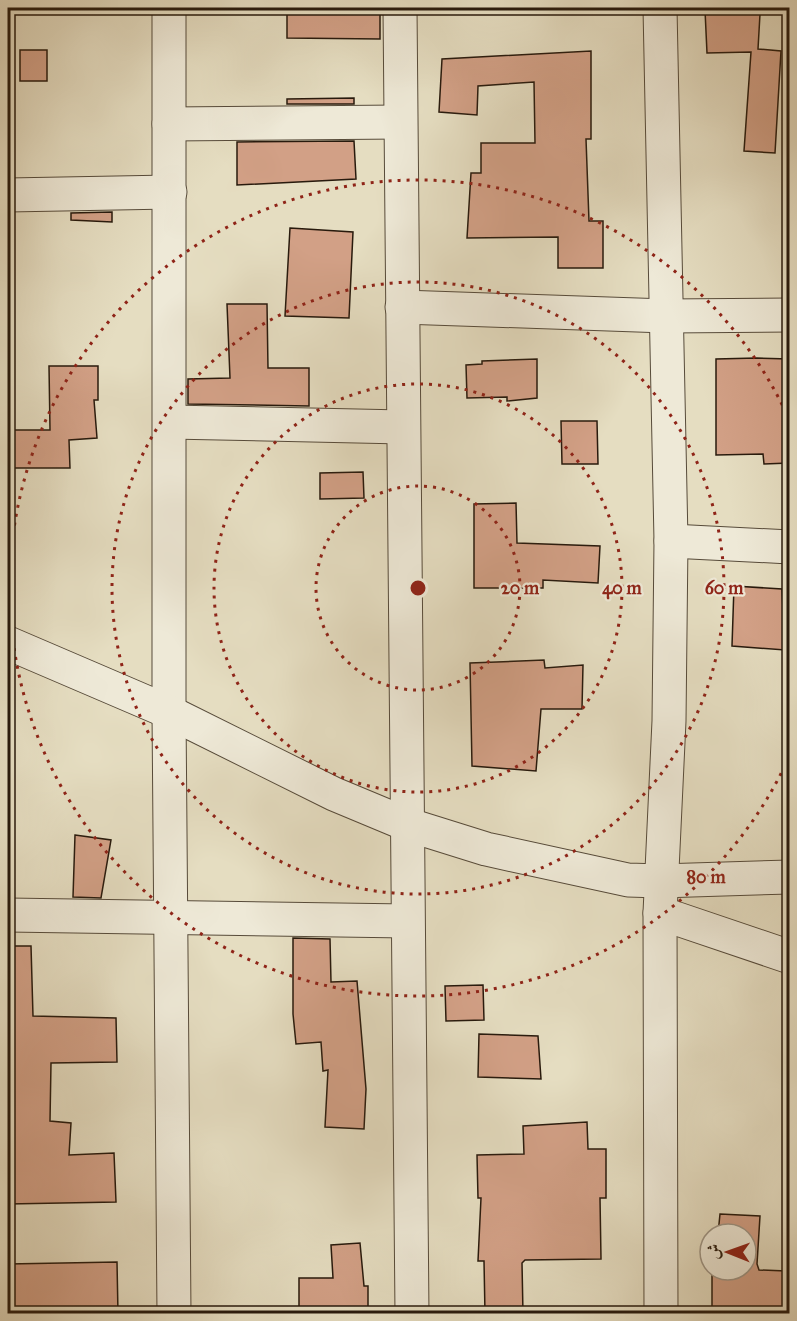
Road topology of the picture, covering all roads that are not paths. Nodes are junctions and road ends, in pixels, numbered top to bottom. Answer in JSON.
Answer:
{"nodes":[{"id":1,"x":169,"y":8,"type":"edge"},
{"id":2,"x":400,"y":8,"type":"edge"},
{"id":3,"x":660,"y":8,"type":"edge"},
{"id":4,"x":400,"y":122,"type":"junction"},
{"id":5,"x":169,"y":124,"type":"junction"},
{"id":6,"x":170,"y":192,"type":"junction"},
{"id":7,"x":8,"y":195,"type":"edge"},
{"id":8,"x":402,"y":307,"type":"junction"},
{"id":9,"x":789,"y":315,"type":"edge"},
{"id":10,"x":666,"y":316,"type":"junction"},
{"id":11,"x":170,"y":422,"type":"junction"},
{"id":12,"x":403,"y":427,"type":"junction"},
{"id":13,"x":671,"y":541,"type":"junction"},
{"id":14,"x":789,"y":547,"type":"edge"},
{"id":15,"x":8,"y":643,"type":"edge"},
{"id":16,"x":169,"y":712,"type":"junction"},
{"id":17,"x":406,"y":824,"type":"junction"},
{"id":18,"x":789,"y":877,"type":"edge"},
{"id":19,"x":660,"y":897,"type":"junction"},
{"id":20,"x":8,"y":915,"type":"edge"},
{"id":21,"x":172,"y":918,"type":"junction"},
{"id":22,"x":407,"y":921,"type":"junction"},
{"id":23,"x":789,"y":957,"type":"edge"},
{"id":24,"x":174,"y":1314,"type":"edge"},
{"id":25,"x":412,"y":1314,"type":"edge"},
{"id":26,"x":661,"y":1314,"type":"edge"}],
"edges":[{"from":1,"to":5,"type":"street"},
{"from":2,"to":4,"type":"street"},
{"from":3,"to":10,"type":"street"},
{"from":4,"to":5,"type":"street"},
{"from":4,"to":8,"type":"street"},
{"from":5,"to":6,"type":"street"},
{"from":6,"to":7,"type":"street"},
{"from":6,"to":11,"type":"street"},
{"from":8,"to":10,"type":"street"},
{"from":8,"to":12,"type":"street"},
{"from":9,"to":10,"type":"street"},
{"from":10,"to":13,"type":"street"},
{"from":11,"to":12,"type":"street"},
{"from":11,"to":16,"type":"street"},
{"from":12,"to":17,"type":"street"},
{"from":13,"to":14,"type":"street"},
{"from":13,"to":19,"type":"street"},
{"from":15,"to":16,"type":"street"},
{"from":16,"to":17,"type":"street"},
{"from":16,"to":21,"type":"street"},
{"from":17,"to":19,"type":"street"},
{"from":17,"to":22,"type":"street"},
{"from":18,"to":19,"type":"street"},
{"from":19,"to":23,"type":"street"},
{"from":19,"to":26,"type":"street"},
{"from":20,"to":21,"type":"street"},
{"from":21,"to":22,"type":"street"},
{"from":21,"to":24,"type":"street"},
{"from":22,"to":25,"type":"street"}]}
